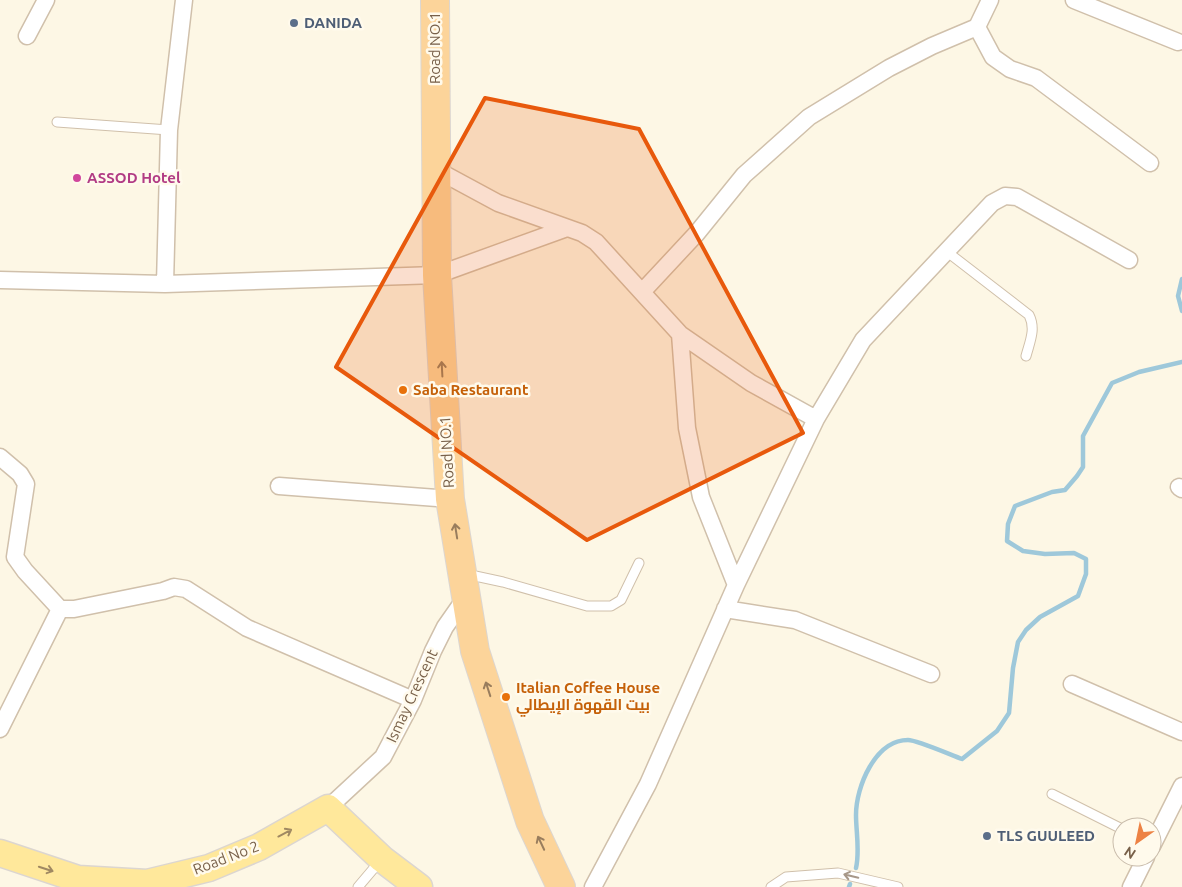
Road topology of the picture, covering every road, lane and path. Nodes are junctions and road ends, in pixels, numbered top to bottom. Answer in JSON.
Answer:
{"nodes":[{"id":1,"x":46,"y":0,"type":"edge"},
{"id":2,"x":184,"y":0,"type":"edge"},
{"id":3,"x":435,"y":0,"type":"edge"},
{"id":4,"x":990,"y":0,"type":"edge"},
{"id":5,"x":1074,"y":0,"type":"edge"},
{"id":6,"x":978,"y":27,"type":"junction"},
{"id":7,"x":27,"y":36,"type":"dead end"},
{"id":8,"x":1178,"y":42,"type":"dead end"},
{"id":9,"x":57,"y":122,"type":"dead end"},
{"id":10,"x":169,"y":130,"type":"junction"},
{"id":11,"x":1150,"y":163,"type":"dead end"},
{"id":12,"x":435,"y":169,"type":"junction"},
{"id":13,"x":567,"y":228,"type":"junction"},
{"id":14,"x":946,"y":251,"type":"junction"},
{"id":15,"x":1129,"y":260,"type":"dead end"},
{"id":16,"x":437,"y":275,"type":"junction"},
{"id":17,"x":0,"y":280,"type":"edge"},
{"id":18,"x":165,"y":284,"type":"junction"},
{"id":19,"x":642,"y":292,"type":"junction"},
{"id":20,"x":680,"y":334,"type":"junction"},
{"id":21,"x":1026,"y":356,"type":"dead end"},
{"id":22,"x":816,"y":418,"type":"junction"},
{"id":23,"x":0,"y":457,"type":"edge"},
{"id":24,"x":279,"y":486,"type":"dead end"},
{"id":25,"x":450,"y":499,"type":"junction"},
{"id":26,"x":640,"y":563,"type":"dead end"},
{"id":27,"x":465,"y":585,"type":"junction"},
{"id":28,"x":736,"y":585,"type":"junction"},
{"id":29,"x":60,"y":609,"type":"junction"},
{"id":30,"x":725,"y":609,"type":"junction"},
{"id":31,"x":931,"y":674,"type":"dead end"},
{"id":32,"x":1072,"y":684,"type":"dead end"},
{"id":33,"x":413,"y":700,"type":"junction"},
{"id":34,"x":0,"y":729,"type":"edge"},
{"id":35,"x":1182,"y":732,"type":"edge"},
{"id":36,"x":1182,"y":786,"type":"edge"},
{"id":37,"x":1052,"y":794,"type":"dead end"},
{"id":38,"x":328,"y":808,"type":"junction"},
{"id":39,"x":1112,"y":824,"type":"edge"},
{"id":40,"x":1162,"y":826,"type":"edge"},
{"id":41,"x":0,"y":854,"type":"edge"},
{"id":42,"x":382,"y":859,"type":"junction"},
{"id":43,"x":1141,"y":867,"type":"edge"},
{"id":44,"x":146,"y":885,"type":"edge"},
{"id":45,"x":358,"y":887,"type":"edge"},
{"id":46,"x":419,"y":887,"type":"edge"},
{"id":47,"x":562,"y":887,"type":"edge"},
{"id":48,"x":593,"y":887,"type":"edge"},
{"id":49,"x":771,"y":887,"type":"edge"},
{"id":50,"x":898,"y":887,"type":"edge"},
{"id":51,"x":1131,"y":887,"type":"edge"}],
"edges":[{"from":1,"to":7,"type":"street"},
{"from":2,"to":10,"type":"street"},
{"from":3,"to":12,"type":"highway","name":"Road NO.1"},
{"from":4,"to":6,"type":"street"},
{"from":5,"to":8,"type":"street"},
{"from":6,"to":11,"type":"street"},
{"from":6,"to":19,"type":"street"},
{"from":9,"to":10,"type":"lane"},
{"from":10,"to":18,"type":"street"},
{"from":12,"to":13,"type":"street"},
{"from":12,"to":16,"type":"highway","name":"Road NO.1"},
{"from":13,"to":16,"type":"street"},
{"from":13,"to":19,"type":"street"},
{"from":14,"to":15,"type":"street"},
{"from":14,"to":21,"type":"lane"},
{"from":14,"to":22,"type":"street"},
{"from":16,"to":18,"type":"street"},
{"from":25,"to":16,"type":"highway","name":"Road NO.1","one_way":true},
{"from":17,"to":18,"type":"street"},
{"from":19,"to":20,"type":"street"},
{"from":20,"to":22,"type":"street"},
{"from":20,"to":28,"type":"street"},
{"from":22,"to":28,"type":"street"},
{"from":23,"to":29,"type":"street"},
{"from":24,"to":25,"type":"street"},
{"from":27,"to":25,"type":"highway","name":"Road NO.1","one_way":true},
{"from":26,"to":27,"type":"lane"},
{"from":27,"to":33,"type":"street","name":"Ismay Crescent"},
{"from":47,"to":27,"type":"highway","name":"Road NO.1","one_way":true},
{"from":28,"to":30,"type":"street"},
{"from":29,"to":33,"type":"street"},
{"from":29,"to":34,"type":"street"},
{"from":30,"to":31,"type":"street"},
{"from":30,"to":48,"type":"street"},
{"from":32,"to":35,"type":"street"},
{"from":33,"to":38,"type":"street","name":"Ismay Crescent"},
{"from":36,"to":40,"type":"street"},
{"from":37,"to":39,"type":"lane"},
{"from":38,"to":42,"type":"main road"},
{"from":44,"to":38,"type":"main road","name":"Road No 2","one_way":true},
{"from":41,"to":44,"type":"main road","name":"Road No 2","one_way":true},
{"from":42,"to":45,"type":"lane"},
{"from":42,"to":46,"type":"main road"},
{"from":43,"to":51,"type":"street"},
{"from":50,"to":49,"type":"lane","one_way":true}]}
